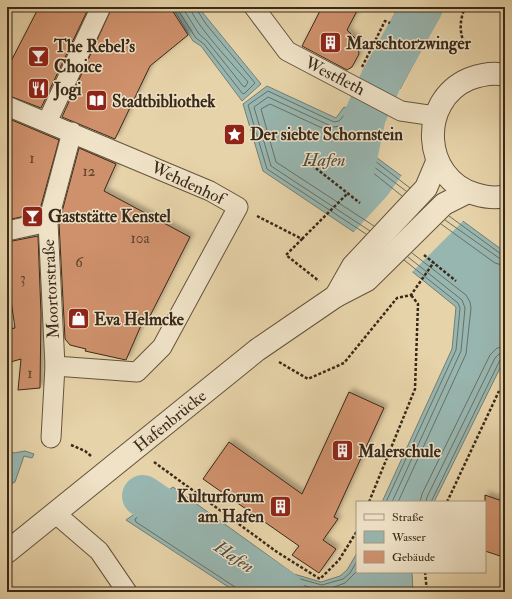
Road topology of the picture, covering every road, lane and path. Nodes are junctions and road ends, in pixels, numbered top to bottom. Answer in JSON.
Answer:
{"nodes":[{"id":1,"x":101,"y":7,"type":"edge"},
{"id":2,"x":254,"y":7,"type":"edge"},
{"id":3,"x":465,"y":7,"type":"edge"},
{"id":4,"x":390,"y":23,"type":"dead end"},
{"id":5,"x":464,"y":43,"type":"dead end"},
{"id":6,"x":505,"y":75,"type":"edge"},
{"id":7,"x":353,"y":86,"type":"junction"},
{"id":8,"x":7,"y":106,"type":"edge"},
{"id":9,"x":435,"y":116,"type":"junction"},
{"id":10,"x":47,"y":122,"type":"junction"},
{"id":11,"x":72,"y":132,"type":"junction"},
{"id":12,"x":308,"y":162,"type":"dead end"},
{"id":13,"x":437,"y":162,"type":"junction"},
{"id":14,"x":468,"y":192,"type":"junction"},
{"id":15,"x":348,"y":193,"type":"junction"},
{"id":16,"x":505,"y":196,"type":"edge"},
{"id":17,"x":360,"y":203,"type":"dead end"},
{"id":18,"x":238,"y":207,"type":"junction"},
{"id":19,"x":48,"y":222,"type":"junction"},
{"id":20,"x":7,"y":231,"type":"edge"},
{"id":21,"x":302,"y":239,"type":"junction"},
{"id":22,"x":378,"y":254,"type":"junction"},
{"id":23,"x":423,"y":254,"type":"dead end"},
{"id":24,"x":434,"y":262,"type":"junction"},
{"id":25,"x":456,"y":281,"type":"dead end"},
{"id":26,"x":412,"y":295,"type":"junction"},
{"id":27,"x":336,"y":296,"type":"junction"},
{"id":28,"x":257,"y":350,"type":"junction"},
{"id":29,"x":55,"y":366,"type":"junction"},
{"id":30,"x":499,"y":391,"type":"dead end"},
{"id":31,"x":51,"y":438,"type":"dead end"},
{"id":32,"x":136,"y":448,"type":"junction"},
{"id":33,"x":369,"y":501,"type":"edge"},
{"id":34,"x":447,"y":501,"type":"edge"},
{"id":35,"x":56,"y":514,"type":"junction"},
{"id":36,"x":356,"y":533,"type":"edge"},
{"id":37,"x":7,"y":552,"type":"edge"},
{"id":38,"x":426,"y":573,"type":"edge"},
{"id":39,"x":127,"y":592,"type":"edge"},
{"id":40,"x":427,"y":592,"type":"edge"}],
"edges":[{"from":1,"to":10,"type":"street"},
{"from":2,"to":7,"type":"street","name":"Westfleth"},
{"from":3,"to":5,"type":"path"},
{"from":4,"to":7,"type":"path"},
{"from":6,"to":9,"type":"street"},
{"from":7,"to":9,"type":"street","name":"Westfleth"},
{"from":8,"to":10,"type":"street","name":"Wehdenhof"},
{"from":9,"to":13,"type":"street"},
{"from":10,"to":11,"type":"street","name":"Wehdenhof"},
{"from":11,"to":18,"type":"street","name":"Wehdenhof"},
{"from":11,"to":19,"type":"street","name":"Moortorstraße"},
{"from":12,"to":15,"type":"path"},
{"from":13,"to":14,"type":"street"},
{"from":13,"to":22,"type":"street","name":"Hafenbrücke"},
{"from":14,"to":16,"type":"street"},
{"from":14,"to":22,"type":"street","name":"Hafenbrücke"},
{"from":15,"to":17,"type":"path"},
{"from":15,"to":21,"type":"path"},
{"from":18,"to":21,"type":"path"},
{"from":18,"to":29,"type":"street","name":"Wehdenhof"},
{"from":19,"to":20,"type":"street"},
{"from":19,"to":29,"type":"street","name":"Moortorstraße"},
{"from":21,"to":27,"type":"path"},
{"from":22,"to":27,"type":"street","name":"Hafenbrücke"},
{"from":23,"to":24,"type":"path"},
{"from":24,"to":25,"type":"path"},
{"from":24,"to":26,"type":"path"},
{"from":26,"to":28,"type":"path"},
{"from":26,"to":33,"type":"path"},
{"from":27,"to":28,"type":"street","name":"Hafenbrücke"},
{"from":28,"to":32,"type":"street","name":"Hafenbrücke"},
{"from":29,"to":31,"type":"street","name":"Moortorstraße"},
{"from":30,"to":34,"type":"path"},
{"from":32,"to":35,"type":"street","name":"Hafenbrücke"},
{"from":32,"to":36,"type":"path"},
{"from":35,"to":37,"type":"street","name":"Hafenbrücke"},
{"from":35,"to":39,"type":"street"},
{"from":38,"to":40,"type":"path"}]}
